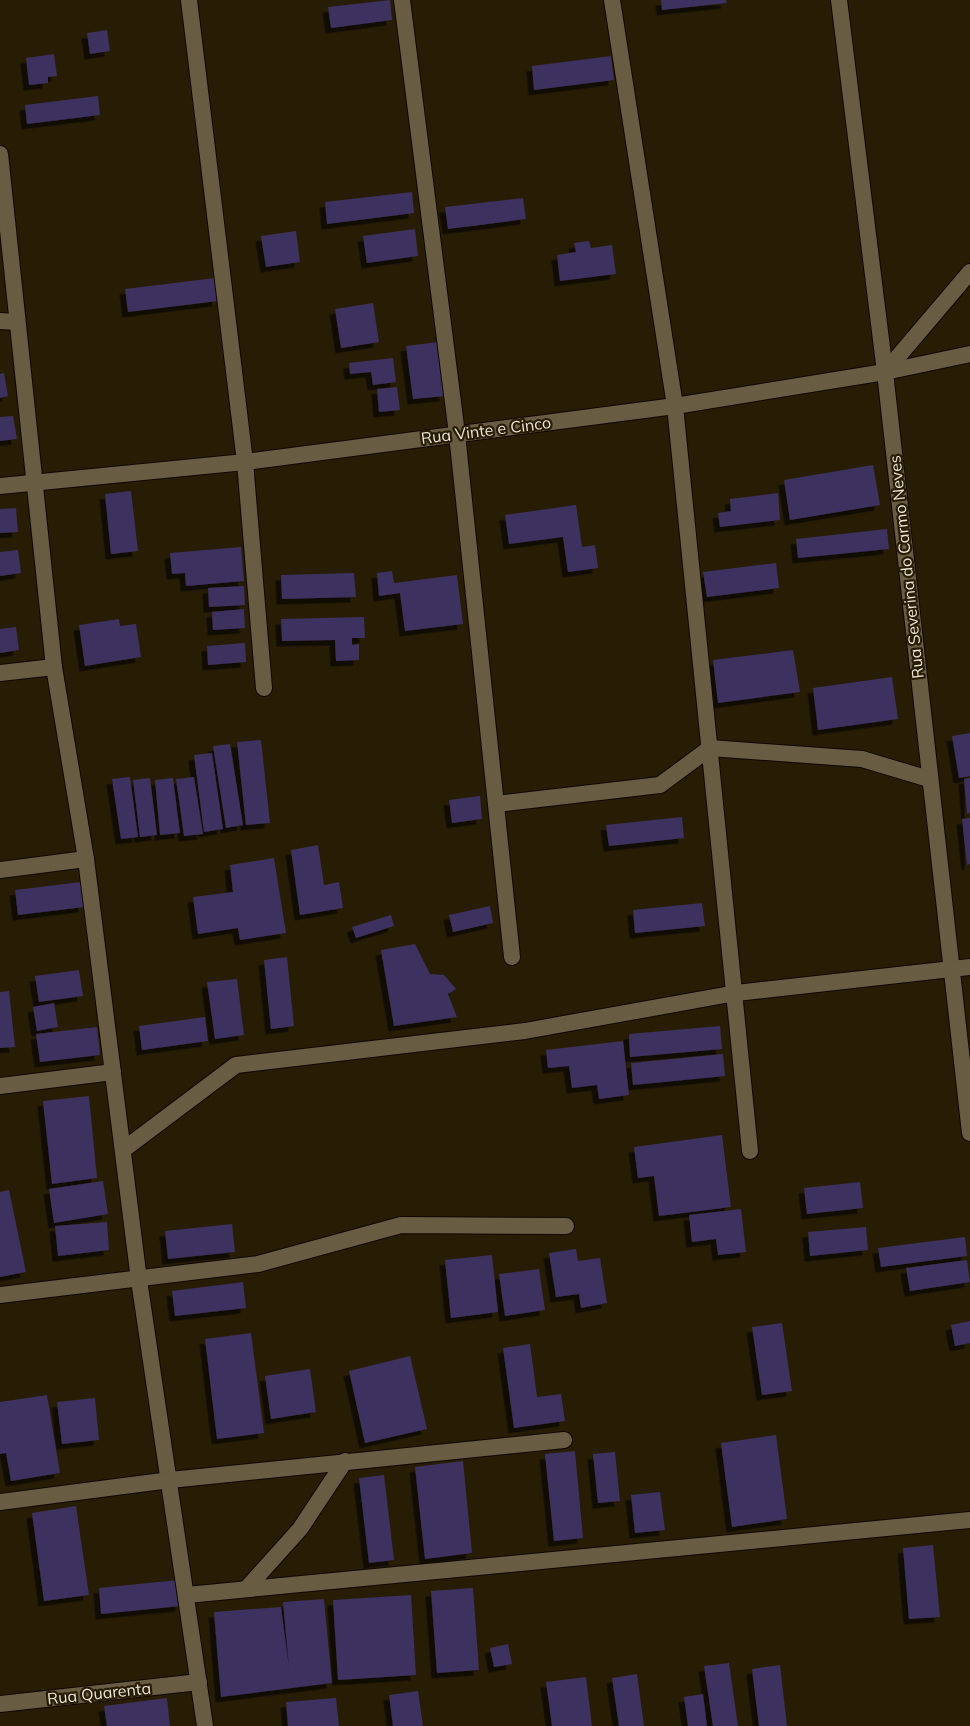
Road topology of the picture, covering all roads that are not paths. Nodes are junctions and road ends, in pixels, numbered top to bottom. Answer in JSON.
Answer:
{"nodes":[{"id":1,"x":189,"y":0,"type":"edge"},
{"id":2,"x":402,"y":0,"type":"edge"},
{"id":3,"x":612,"y":0,"type":"edge"},
{"id":4,"x":839,"y":0,"type":"edge"},
{"id":5,"x":0,"y":154,"type":"edge"},
{"id":6,"x":0,"y":265,"type":"edge"},
{"id":7,"x":970,"y":272,"type":"edge"},
{"id":8,"x":13,"y":281,"type":"junction"},
{"id":9,"x":0,"y":321,"type":"edge"},
{"id":10,"x":17,"y":322,"type":"junction"},
{"id":11,"x":970,"y":354,"type":"edge"},
{"id":12,"x":885,"y":372,"type":"junction"},
{"id":13,"x":675,"y":406,"type":"junction"},
{"id":14,"x":457,"y":434,"type":"junction"},
{"id":15,"x":245,"y":462,"type":"junction"},
{"id":16,"x":34,"y":483,"type":"junction"},
{"id":17,"x":0,"y":486,"type":"edge"},
{"id":18,"x":54,"y":667,"type":"junction"},
{"id":19,"x":0,"y":673,"type":"edge"},
{"id":20,"x":264,"y":688,"type":"dead end"},
{"id":21,"x":710,"y":748,"type":"junction"},
{"id":22,"x":929,"y":779,"type":"junction"},
{"id":23,"x":496,"y":804,"type":"junction"},
{"id":24,"x":86,"y":859,"type":"junction"},
{"id":25,"x":0,"y":870,"type":"edge"},
{"id":26,"x":512,"y":957,"type":"dead end"},
{"id":27,"x":970,"y":966,"type":"edge"},
{"id":28,"x":951,"y":968,"type":"junction"},
{"id":29,"x":736,"y":993,"type":"junction"},
{"id":30,"x":113,"y":1072,"type":"junction"},
{"id":31,"x":0,"y":1086,"type":"edge"},
{"id":32,"x":970,"y":1133,"type":"edge"},
{"id":33,"x":123,"y":1150,"type":"junction"},
{"id":34,"x":750,"y":1151,"type":"dead end"},
{"id":35,"x":566,"y":1226,"type":"dead end"},
{"id":36,"x":139,"y":1280,"type":"junction"},
{"id":37,"x":0,"y":1295,"type":"edge"},
{"id":38,"x":564,"y":1440,"type":"dead end"},
{"id":39,"x":345,"y":1461,"type":"junction"},
{"id":40,"x":170,"y":1480,"type":"junction"},
{"id":41,"x":0,"y":1502,"type":"edge"},
{"id":42,"x":970,"y":1520,"type":"edge"},
{"id":43,"x":246,"y":1589,"type":"junction"},
{"id":44,"x":187,"y":1595,"type":"junction"},
{"id":45,"x":199,"y":1682,"type":"junction"},
{"id":46,"x":0,"y":1704,"type":"edge"},
{"id":47,"x":205,"y":1726,"type":"edge"}],
"edges":[{"from":1,"to":15,"type":"street"},
{"from":2,"to":14,"type":"street"},
{"from":3,"to":13,"type":"street"},
{"from":4,"to":12,"type":"street","name":"Rua Severina do Carmo Neves"},
{"from":5,"to":8,"type":"street"},
{"from":6,"to":8,"type":"street"},
{"from":7,"to":12,"type":"street"},
{"from":8,"to":10,"type":"street"},
{"from":9,"to":10,"type":"street"},
{"from":10,"to":16,"type":"street"},
{"from":11,"to":12,"type":"street","name":"Rua Vinte e Cinco"},
{"from":12,"to":13,"type":"street","name":"Rua Vinte e Cinco"},
{"from":12,"to":22,"type":"street","name":"Rua Severina do Carmo Neves"},
{"from":13,"to":14,"type":"street","name":"Rua Vinte e Cinco"},
{"from":13,"to":21,"type":"street"},
{"from":14,"to":15,"type":"street","name":"Rua Vinte e Cinco"},
{"from":14,"to":23,"type":"street"},
{"from":15,"to":16,"type":"street","name":"Rua Vinte e Cinco"},
{"from":15,"to":20,"type":"street"},
{"from":16,"to":17,"type":"street","name":"Rua Vinte e Cinco"},
{"from":16,"to":18,"type":"street"},
{"from":18,"to":19,"type":"street"},
{"from":18,"to":24,"type":"street"},
{"from":21,"to":22,"type":"street"},
{"from":21,"to":23,"type":"street"},
{"from":21,"to":29,"type":"street"},
{"from":22,"to":28,"type":"street","name":"Rua Severina do Carmo Neves"},
{"from":23,"to":26,"type":"street"},
{"from":24,"to":25,"type":"street"},
{"from":24,"to":30,"type":"street"},
{"from":27,"to":28,"type":"street"},
{"from":28,"to":29,"type":"street"},
{"from":28,"to":32,"type":"street","name":"Rua Severina do Carmo Neves"},
{"from":29,"to":33,"type":"street"},
{"from":29,"to":34,"type":"street"},
{"from":30,"to":31,"type":"street"},
{"from":30,"to":33,"type":"street"},
{"from":33,"to":36,"type":"street"},
{"from":35,"to":36,"type":"street"},
{"from":36,"to":37,"type":"street"},
{"from":36,"to":40,"type":"street"},
{"from":38,"to":39,"type":"street"},
{"from":39,"to":40,"type":"street"},
{"from":39,"to":43,"type":"street"},
{"from":40,"to":41,"type":"street"},
{"from":40,"to":44,"type":"street"},
{"from":42,"to":43,"type":"street"},
{"from":43,"to":44,"type":"street"},
{"from":44,"to":45,"type":"street"},
{"from":45,"to":46,"type":"street","name":"Rua Quarenta"},
{"from":45,"to":47,"type":"street"}]}
